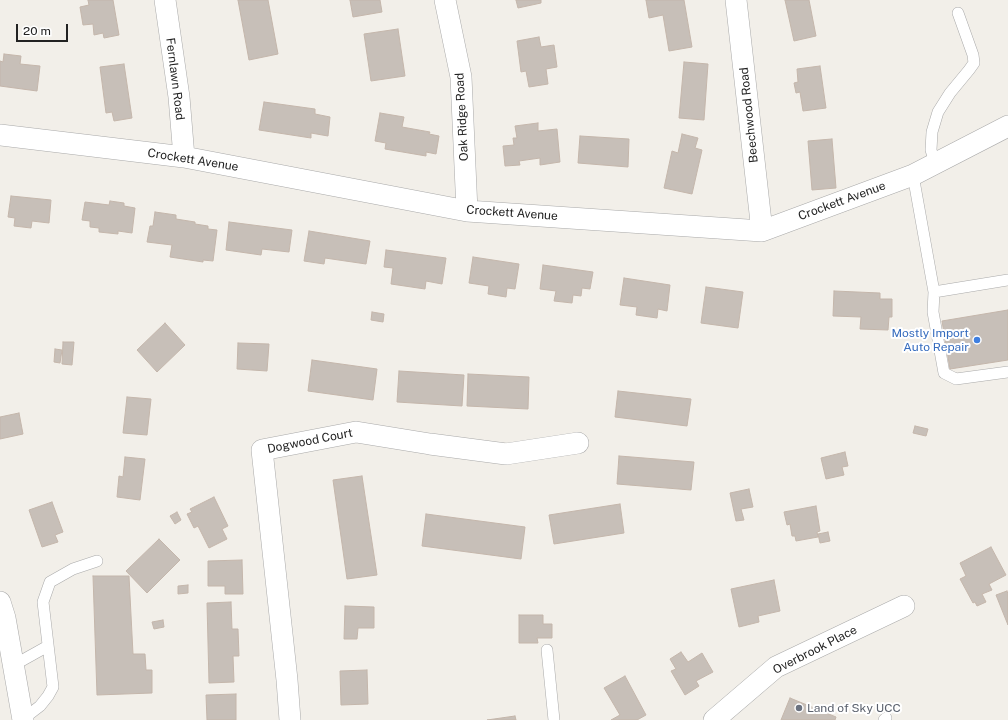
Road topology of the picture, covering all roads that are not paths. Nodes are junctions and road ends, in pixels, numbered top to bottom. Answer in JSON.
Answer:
{"nodes":[{"id":1,"x":165,"y":0,"type":"edge"},
{"id":2,"x":445,"y":0,"type":"edge"},
{"id":3,"x":736,"y":0,"type":"edge"},
{"id":4,"x":958,"y":13,"type":"dead end"},
{"id":5,"x":1008,"y":126,"type":"edge"},
{"id":6,"x":0,"y":135,"type":"edge"},
{"id":7,"x":184,"y":157,"type":"junction"},
{"id":8,"x":935,"y":163,"type":"junction"},
{"id":9,"x":913,"y":175,"type":"junction"},
{"id":10,"x":467,"y":211,"type":"junction"},
{"id":11,"x":762,"y":231,"type":"junction"},
{"id":12,"x":1008,"y":280,"type":"edge"},
{"id":13,"x":934,"y":292,"type":"junction"},
{"id":14,"x":1008,"y":372,"type":"edge"},
{"id":15,"x":578,"y":443,"type":"dead end"},
{"id":16,"x":97,"y":561,"type":"dead end"},
{"id":17,"x":0,"y":602,"type":"edge"},
{"id":18,"x":904,"y":606,"type":"dead end"},
{"id":19,"x":48,"y":646,"type":"junction"},
{"id":20,"x":547,"y":650,"type":"dead end"},
{"id":21,"x":14,"y":665,"type":"junction"},
{"id":22,"x":23,"y":719,"type":"edge"},
{"id":23,"x":290,"y":720,"type":"edge"},
{"id":24,"x":554,"y":720,"type":"edge"},
{"id":25,"x":714,"y":720,"type":"edge"}],
"edges":[{"from":1,"to":7,"type":"street","name":"Fernlawn Road"},
{"from":2,"to":10,"type":"street","name":"Oak Ridge Road"},
{"from":3,"to":11,"type":"street","name":"Beechwood Road"},
{"from":4,"to":8,"type":"lane"},
{"from":5,"to":8,"type":"street","name":"Crockett Avenue"},
{"from":6,"to":7,"type":"street","name":"Crockett Avenue"},
{"from":7,"to":10,"type":"street","name":"Crockett Avenue"},
{"from":8,"to":9,"type":"street","name":"Crockett Avenue"},
{"from":9,"to":11,"type":"street","name":"Crockett Avenue"},
{"from":9,"to":13,"type":"lane"},
{"from":10,"to":11,"type":"street","name":"Crockett Avenue"},
{"from":12,"to":13,"type":"lane"},
{"from":13,"to":14,"type":"lane"},
{"from":15,"to":23,"type":"street","name":"Dogwood Court"},
{"from":16,"to":19,"type":"lane"},
{"from":17,"to":21,"type":"street"},
{"from":18,"to":25,"type":"street","name":"Overbrook Place"},
{"from":19,"to":21,"type":"lane"},
{"from":19,"to":22,"type":"lane"},
{"from":20,"to":24,"type":"lane"},
{"from":21,"to":22,"type":"street"}]}
